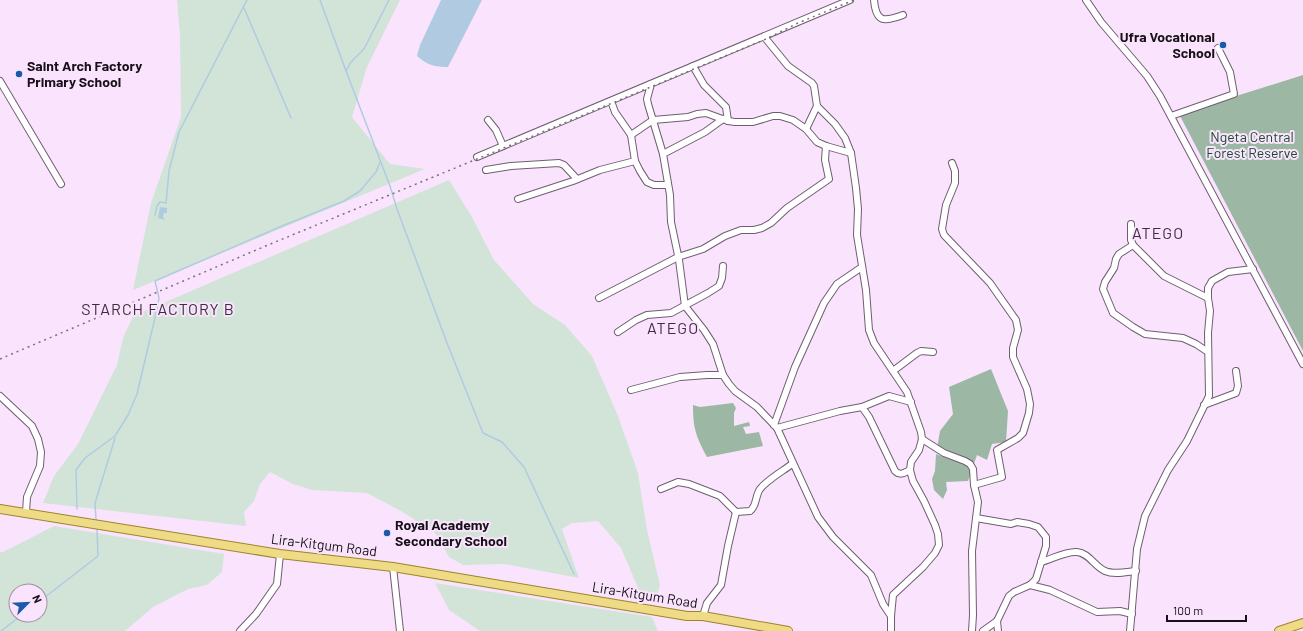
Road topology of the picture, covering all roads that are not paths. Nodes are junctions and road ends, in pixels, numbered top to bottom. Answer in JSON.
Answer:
{"nodes":[{"id":1,"x":850,"y":0,"type":"edge"},
{"id":2,"x":874,"y":0,"type":"edge"},
{"id":3,"x":1086,"y":0,"type":"edge"},
{"id":4,"x":903,"y":15,"type":"dead end"},
{"id":5,"x":765,"y":36,"type":"junction"},
{"id":6,"x":1218,"y":48,"type":"dead end"},
{"id":7,"x":693,"y":66,"type":"junction"},
{"id":8,"x":0,"y":81,"type":"edge"},
{"id":9,"x":651,"y":84,"type":"junction"},
{"id":10,"x":611,"y":101,"type":"junction"},
{"id":11,"x":817,"y":106,"type":"junction"},
{"id":12,"x":1171,"y":116,"type":"junction"},
{"id":13,"x":488,"y":120,"type":"dead end"},
{"id":14,"x":653,"y":120,"type":"junction"},
{"id":15,"x":725,"y":120,"type":"junction"},
{"id":16,"x":806,"y":129,"type":"junction"},
{"id":17,"x":631,"y":135,"type":"junction"},
{"id":18,"x":503,"y":146,"type":"junction"},
{"id":19,"x":826,"y":146,"type":"junction"},
{"id":20,"x":851,"y":153,"type":"junction"},
{"id":21,"x":663,"y":154,"type":"junction"},
{"id":22,"x":477,"y":157,"type":"dead end"},
{"id":23,"x":635,"y":161,"type":"junction"},
{"id":24,"x":952,"y":163,"type":"dead end"},
{"id":25,"x":486,"y":170,"type":"dead end"},
{"id":26,"x":578,"y":179,"type":"junction"},
{"id":27,"x":61,"y":184,"type":"dead end"},
{"id":28,"x":668,"y":185,"type":"junction"},
{"id":29,"x":518,"y":199,"type":"dead end"},
{"id":30,"x":1131,"y":224,"type":"dead end"},
{"id":31,"x":1133,"y":245,"type":"junction"},
{"id":32,"x":678,"y":257,"type":"junction"},
{"id":33,"x":724,"y":266,"type":"dead end"},
{"id":34,"x":862,"y":267,"type":"junction"},
{"id":35,"x":1253,"y":269,"type":"junction"},
{"id":36,"x":599,"y":298,"type":"dead end"},
{"id":37,"x":1208,"y":298,"type":"junction"},
{"id":38,"x":685,"y":306,"type":"junction"},
{"id":39,"x":618,"y":332,"type":"dead end"},
{"id":40,"x":933,"y":352,"type":"dead end"},
{"id":41,"x":1208,"y":352,"type":"junction"},
{"id":42,"x":1303,"y":364,"type":"edge"},
{"id":43,"x":1236,"y":370,"type":"dead end"},
{"id":44,"x":893,"y":371,"type":"junction"},
{"id":45,"x":723,"y":375,"type":"junction"},
{"id":46,"x":631,"y":390,"type":"dead end"},
{"id":47,"x":0,"y":396,"type":"edge"},
{"id":48,"x":911,"y":402,"type":"junction"},
{"id":49,"x":1204,"y":406,"type":"junction"},
{"id":50,"x":862,"y":407,"type":"junction"},
{"id":51,"x":775,"y":427,"type":"junction"},
{"id":52,"x":922,"y":439,"type":"junction"},
{"id":53,"x":792,"y":464,"type":"junction"},
{"id":54,"x":910,"y":470,"type":"junction"},
{"id":55,"x":974,"y":485,"type":"junction"},
{"id":56,"x":661,"y":490,"type":"dead end"},
{"id":57,"x":0,"y":509,"type":"edge"},
{"id":58,"x":26,"y":512,"type":"junction"},
{"id":59,"x":736,"y":512,"type":"junction"},
{"id":60,"x":976,"y":518,"type":"junction"},
{"id":61,"x":280,"y":554,"type":"junction"},
{"id":62,"x":1041,"y":562,"type":"junction"},
{"id":63,"x":393,"y":566,"type":"junction"},
{"id":64,"x":1136,"y":571,"type":"junction"},
{"id":65,"x":1030,"y":585,"type":"junction"},
{"id":66,"x":1132,"y":614,"type":"junction"},
{"id":67,"x":703,"y":616,"type":"junction"},
{"id":68,"x":891,"y":616,"type":"junction"},
{"id":69,"x":997,"y":621,"type":"junction"},
{"id":70,"x":1303,"y":623,"type":"edge"},
{"id":71,"x":240,"y":631,"type":"edge"},
{"id":72,"x":400,"y":631,"type":"edge"},
{"id":73,"x":788,"y":631,"type":"edge"},
{"id":74,"x":891,"y":631,"type":"edge"},
{"id":75,"x":972,"y":631,"type":"edge"},
{"id":76,"x":983,"y":631,"type":"edge"},
{"id":77,"x":998,"y":631,"type":"edge"},
{"id":78,"x":1130,"y":631,"type":"edge"},
{"id":79,"x":1280,"y":631,"type":"edge"}],
"edges":[{"from":1,"to":5,"type":"street"},
{"from":2,"to":4,"type":"street"},
{"from":3,"to":12,"type":"street"},
{"from":5,"to":7,"type":"street"},
{"from":5,"to":11,"type":"street"},
{"from":6,"to":12,"type":"street"},
{"from":7,"to":9,"type":"street"},
{"from":7,"to":15,"type":"street"},
{"from":8,"to":27,"type":"street"},
{"from":9,"to":10,"type":"street"},
{"from":9,"to":14,"type":"street"},
{"from":10,"to":17,"type":"street"},
{"from":10,"to":18,"type":"street"},
{"from":11,"to":16,"type":"street"},
{"from":11,"to":20,"type":"street"},
{"from":12,"to":35,"type":"street"},
{"from":13,"to":18,"type":"street"},
{"from":14,"to":15,"type":"street"},
{"from":14,"to":17,"type":"street"},
{"from":14,"to":21,"type":"street"},
{"from":15,"to":16,"type":"street"},
{"from":15,"to":21,"type":"street"},
{"from":16,"to":19,"type":"street"},
{"from":17,"to":23,"type":"street"},
{"from":18,"to":22,"type":"street"},
{"from":19,"to":20,"type":"street"},
{"from":19,"to":32,"type":"street"},
{"from":20,"to":34,"type":"street"},
{"from":21,"to":28,"type":"street"},
{"from":23,"to":26,"type":"street"},
{"from":23,"to":28,"type":"street"},
{"from":24,"to":55,"type":"street"},
{"from":25,"to":26,"type":"street"},
{"from":26,"to":29,"type":"street"},
{"from":28,"to":32,"type":"street"},
{"from":30,"to":31,"type":"street"},
{"from":31,"to":37,"type":"street"},
{"from":31,"to":41,"type":"street"},
{"from":32,"to":36,"type":"street"},
{"from":32,"to":38,"type":"street"},
{"from":33,"to":38,"type":"street"},
{"from":34,"to":44,"type":"street"},
{"from":34,"to":51,"type":"street"},
{"from":35,"to":37,"type":"street"},
{"from":35,"to":42,"type":"street"},
{"from":37,"to":41,"type":"street"},
{"from":38,"to":39,"type":"street"},
{"from":38,"to":45,"type":"street"},
{"from":40,"to":44,"type":"street"},
{"from":41,"to":49,"type":"street"},
{"from":43,"to":49,"type":"street"},
{"from":44,"to":48,"type":"street"},
{"from":45,"to":46,"type":"street"},
{"from":45,"to":51,"type":"street"},
{"from":47,"to":58,"type":"street"},
{"from":48,"to":50,"type":"street"},
{"from":48,"to":52,"type":"street"},
{"from":49,"to":64,"type":"street"},
{"from":50,"to":51,"type":"street"},
{"from":50,"to":54,"type":"street"},
{"from":51,"to":53,"type":"street"},
{"from":52,"to":54,"type":"street"},
{"from":52,"to":55,"type":"street"},
{"from":53,"to":59,"type":"street"},
{"from":53,"to":68,"type":"street"},
{"from":54,"to":68,"type":"street"},
{"from":55,"to":60,"type":"street"},
{"from":56,"to":59,"type":"street"},
{"from":57,"to":58,"type":"main road","name":"Lira-Kitgum Road"},
{"from":58,"to":61,"type":"main road","name":"Lira-Kitgum Road"},
{"from":59,"to":67,"type":"street"},
{"from":60,"to":62,"type":"street"},
{"from":60,"to":75,"type":"street"},
{"from":61,"to":63,"type":"main road","name":"Lira-Kitgum Road"},
{"from":61,"to":71,"type":"street"},
{"from":62,"to":64,"type":"street"},
{"from":62,"to":65,"type":"street"},
{"from":63,"to":67,"type":"main road","name":"Lira-Kitgum Road"},
{"from":63,"to":72,"type":"street"},
{"from":64,"to":66,"type":"street"},
{"from":65,"to":66,"type":"street"},
{"from":65,"to":69,"type":"street"},
{"from":66,"to":78,"type":"street"},
{"from":67,"to":73,"type":"main road","name":"Lira-Kitgum Road"},
{"from":68,"to":74,"type":"street"},
{"from":69,"to":76,"type":"street"},
{"from":69,"to":77,"type":"street"},
{"from":70,"to":79,"type":"main road"}]}
